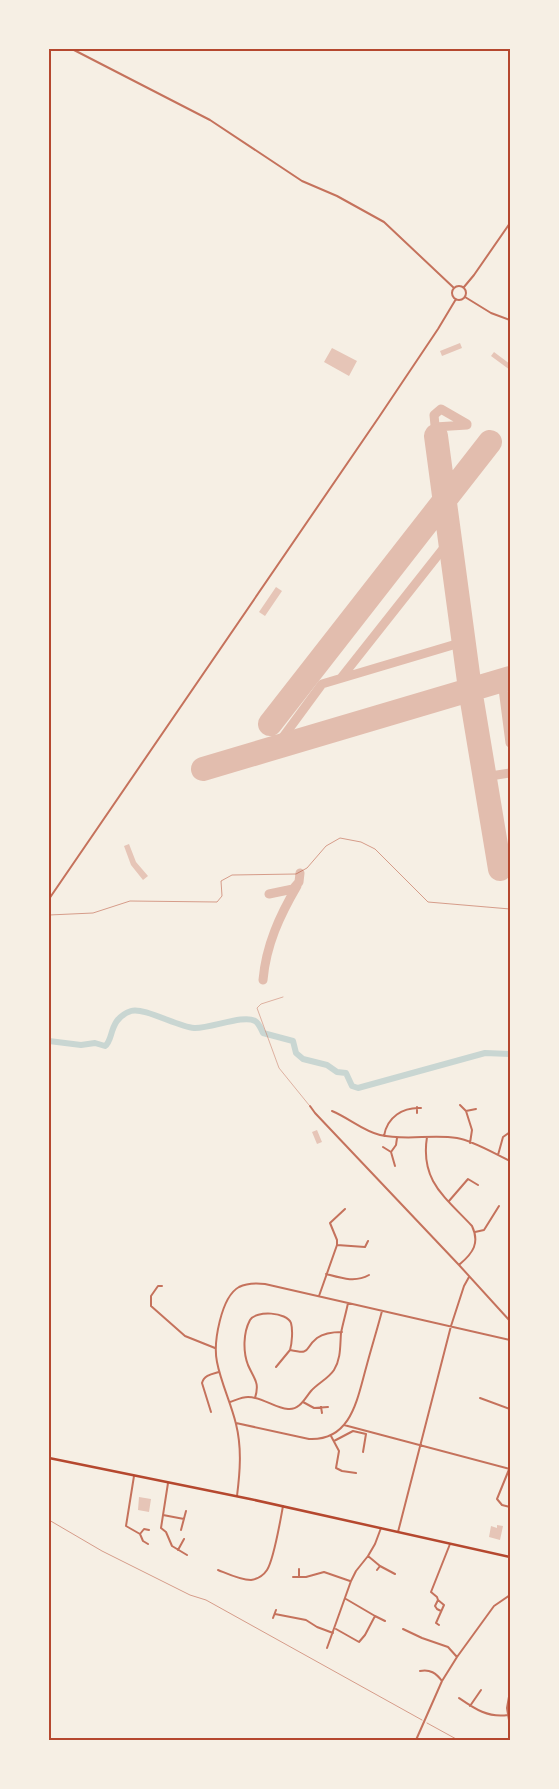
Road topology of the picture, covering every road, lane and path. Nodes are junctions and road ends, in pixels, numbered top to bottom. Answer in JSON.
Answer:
{"nodes":[{"id":1,"x":72,"y":49,"type":"edge"},
{"id":2,"x":510,"y":224,"type":"edge"},
{"id":3,"x":464,"y":287,"type":"junction"},
{"id":4,"x":454,"y":288,"type":"junction"},
{"id":5,"x":465,"y":297,"type":"junction"},
{"id":6,"x":456,"y":299,"type":"junction"},
{"id":7,"x":510,"y":320,"type":"edge"},
{"id":8,"x":49,"y":899,"type":"edge"},
{"id":9,"x":510,"y":909,"type":"edge"},
{"id":10,"x":49,"y":915,"type":"edge"},
{"id":11,"x":283,"y":997,"type":"dead end"},
{"id":12,"x":460,"y":1105,"type":"dead end"},
{"id":13,"x":310,"y":1106,"type":"joint"},
{"id":14,"x":417,"y":1108,"type":"junction"},
{"id":15,"x":421,"y":1108,"type":"dead end"},
{"id":16,"x":476,"y":1109,"type":"dead end"},
{"id":17,"x":332,"y":1111,"type":"dead end"},
{"id":18,"x":466,"y":1111,"type":"junction"},
{"id":19,"x":416,"y":1113,"type":"dead end"},
{"id":20,"x":510,"y":1132,"type":"edge"},
{"id":21,"x":384,"y":1136,"type":"junction"},
{"id":22,"x":427,"y":1137,"type":"junction"},
{"id":23,"x":397,"y":1138,"type":"junction"},
{"id":24,"x":470,"y":1143,"type":"junction"},
{"id":25,"x":383,"y":1147,"type":"dead end"},
{"id":26,"x":391,"y":1152,"type":"junction"},
{"id":27,"x":498,"y":1155,"type":"junction"},
{"id":28,"x":510,"y":1161,"type":"edge"},
{"id":29,"x":395,"y":1166,"type":"dead end"},
{"id":30,"x":478,"y":1185,"type":"dead end"},
{"id":31,"x":449,"y":1201,"type":"junction"},
{"id":32,"x":499,"y":1206,"type":"dead end"},
{"id":33,"x":345,"y":1210,"type":"dead end"},
{"id":34,"x":475,"y":1232,"type":"junction"},
{"id":35,"x":368,"y":1241,"type":"dead end"},
{"id":36,"x":337,"y":1245,"type":"junction"},
{"id":37,"x":459,"y":1265,"type":"junction"},
{"id":38,"x":326,"y":1274,"type":"junction"},
{"id":39,"x":369,"y":1275,"type":"dead end"},
{"id":40,"x":470,"y":1276,"type":"junction"},
{"id":41,"x":361,"y":1279,"type":"junction"},
{"id":42,"x":362,"y":1284,"type":"dead end"},
{"id":43,"x":162,"y":1286,"type":"dead end"},
{"id":44,"x":319,"y":1296,"type":"junction"},
{"id":45,"x":348,"y":1303,"type":"junction"},
{"id":46,"x":382,"y":1311,"type":"junction"},
{"id":47,"x":510,"y":1321,"type":"edge"},
{"id":48,"x":451,"y":1326,"type":"junction"},
{"id":49,"x":342,"y":1332,"type":"junction"},
{"id":50,"x":510,"y":1340,"type":"edge"},
{"id":51,"x":215,"y":1348,"type":"junction"},
{"id":52,"x":290,"y":1350,"type":"junction"},
{"id":53,"x":276,"y":1367,"type":"dead end"},
{"id":54,"x":219,"y":1372,"type":"junction"},
{"id":55,"x":206,"y":1396,"type":"junction"},
{"id":56,"x":202,"y":1398,"type":"dead end"},
{"id":57,"x":255,"y":1398,"type":"junction"},
{"id":58,"x":481,"y":1399,"type":"dead end"},
{"id":59,"x":229,"y":1402,"type":"junction"},
{"id":60,"x":303,"y":1402,"type":"junction"},
{"id":61,"x":328,"y":1406,"type":"dead end"},
{"id":62,"x":321,"y":1407,"type":"junction"},
{"id":63,"x":510,"y":1409,"type":"edge"},
{"id":64,"x":211,"y":1412,"type":"dead end"},
{"id":65,"x":322,"y":1413,"type":"dead end"},
{"id":66,"x":236,"y":1423,"type":"junction"},
{"id":67,"x":344,"y":1425,"type":"junction"},
{"id":68,"x":366,"y":1433,"type":"junction"},
{"id":69,"x":331,"y":1436,"type":"junction"},
{"id":70,"x":334,"y":1441,"type":"junction"},
{"id":71,"x":420,"y":1446,"type":"junction"},
{"id":72,"x":363,"y":1452,"type":"dead end"},
{"id":73,"x":49,"y":1458,"type":"edge"},
{"id":74,"x":510,"y":1468,"type":"edge"},
{"id":75,"x":356,"y":1473,"type":"dead end"},
{"id":76,"x":134,"y":1476,"type":"junction"},
{"id":77,"x":168,"y":1483,"type":"junction"},
{"id":78,"x":237,"y":1496,"type":"junction"},
{"id":79,"x":283,"y":1506,"type":"junction"},
{"id":80,"x":510,"y":1507,"type":"edge"},
{"id":81,"x":186,"y":1511,"type":"dead end"},
{"id":82,"x":163,"y":1515,"type":"junction"},
{"id":83,"x":184,"y":1519,"type":"junction"},
{"id":84,"x":49,"y":1520,"type":"edge"},
{"id":85,"x":381,"y":1528,"type":"junction"},
{"id":86,"x":149,"y":1530,"type":"dead end"},
{"id":87,"x":182,"y":1530,"type":"dead end"},
{"id":88,"x":398,"y":1532,"type":"junction"},
{"id":89,"x":140,"y":1534,"type":"junction"},
{"id":90,"x":184,"y":1539,"type":"dead end"},
{"id":91,"x":148,"y":1544,"type":"dead end"},
{"id":92,"x":450,"y":1544,"type":"junction"},
{"id":93,"x":178,"y":1550,"type":"junction"},
{"id":94,"x":187,"y":1555,"type":"dead end"},
{"id":95,"x":368,"y":1556,"type":"junction"},
{"id":96,"x":510,"y":1557,"type":"edge"},
{"id":97,"x":380,"y":1566,"type":"junction"},
{"id":98,"x":227,"y":1569,"type":"dead end"},
{"id":99,"x":299,"y":1569,"type":"dead end"},
{"id":100,"x":218,"y":1570,"type":"dead end"},
{"id":101,"x":377,"y":1570,"type":"dead end"},
{"id":102,"x":226,"y":1573,"type":"junction"},
{"id":103,"x":439,"y":1573,"type":"junction"},
{"id":104,"x":395,"y":1574,"type":"dead end"},
{"id":105,"x":443,"y":1575,"type":"dead end"},
{"id":106,"x":294,"y":1577,"type":"dead end"},
{"id":107,"x":299,"y":1577,"type":"junction"},
{"id":108,"x":351,"y":1582,"type":"junction"},
{"id":109,"x":510,"y":1595,"type":"edge"},
{"id":110,"x":346,"y":1599,"type":"junction"},
{"id":111,"x":438,"y":1600,"type":"junction"},
{"id":112,"x":276,"y":1610,"type":"dead end"},
{"id":113,"x":441,"y":1611,"type":"junction"},
{"id":114,"x":275,"y":1614,"type":"junction"},
{"id":115,"x":375,"y":1616,"type":"junction"},
{"id":116,"x":273,"y":1618,"type":"dead end"},
{"id":117,"x":385,"y":1621,"type":"dead end"},
{"id":118,"x":440,"y":1625,"type":"dead end"},
{"id":119,"x":335,"y":1629,"type":"junction"},
{"id":120,"x":404,"y":1629,"type":"dead end"},
{"id":121,"x":333,"y":1633,"type":"junction"},
{"id":122,"x":327,"y":1648,"type":"dead end"},
{"id":123,"x":458,"y":1657,"type":"junction"},
{"id":124,"x":424,"y":1670,"type":"junction"},
{"id":125,"x":420,"y":1671,"type":"dead end"},
{"id":126,"x":422,"y":1676,"type":"dead end"},
{"id":127,"x":442,"y":1681,"type":"junction"},
{"id":128,"x":481,"y":1690,"type":"dead end"},
{"id":129,"x":510,"y":1691,"type":"edge"},
{"id":130,"x":459,"y":1698,"type":"dead end"},
{"id":131,"x":470,"y":1706,"type":"junction"},
{"id":132,"x":508,"y":1715,"type":"junction"},
{"id":133,"x":510,"y":1726,"type":"edge"},
{"id":134,"x":416,"y":1740,"type":"edge"},
{"id":135,"x":458,"y":1740,"type":"edge"}],
"edges":[{"from":1,"to":4,"type":"street"},
{"from":2,"to":3,"type":"street"},
{"from":3,"to":4,"type":"street"},
{"from":3,"to":5,"type":"street"},
{"from":4,"to":6,"type":"street"},
{"from":5,"to":6,"type":"street"},
{"from":5,"to":7,"type":"street"},
{"from":6,"to":8,"type":"street"},
{"from":9,"to":10,"type":"path"},
{"from":11,"to":13,"type":"lane"},
{"from":12,"to":18,"type":"street"},
{"from":13,"to":37,"type":"street"},
{"from":14,"to":15,"type":"street"},
{"from":14,"to":19,"type":"street"},
{"from":14,"to":21,"type":"street"},
{"from":16,"to":18,"type":"street"},
{"from":17,"to":21,"type":"street"},
{"from":18,"to":24,"type":"street"},
{"from":20,"to":27,"type":"street"},
{"from":21,"to":23,"type":"street"},
{"from":22,"to":23,"type":"street"},
{"from":22,"to":24,"type":"street"},
{"from":22,"to":31,"type":"street"},
{"from":23,"to":26,"type":"street"},
{"from":24,"to":27,"type":"street"},
{"from":25,"to":26,"type":"street"},
{"from":26,"to":29,"type":"street"},
{"from":27,"to":28,"type":"street"},
{"from":30,"to":31,"type":"street"},
{"from":31,"to":34,"type":"street"},
{"from":32,"to":34,"type":"street"},
{"from":33,"to":36,"type":"street"},
{"from":34,"to":37,"type":"street"},
{"from":35,"to":36,"type":"street"},
{"from":36,"to":38,"type":"street"},
{"from":37,"to":40,"type":"street"},
{"from":38,"to":41,"type":"street"},
{"from":38,"to":44,"type":"street"},
{"from":39,"to":41,"type":"street"},
{"from":40,"to":47,"type":"street"},
{"from":40,"to":48,"type":"street"},
{"from":41,"to":42,"type":"street"},
{"from":43,"to":51,"type":"street"},
{"from":44,"to":45,"type":"street"},
{"from":44,"to":51,"type":"street"},
{"from":45,"to":46,"type":"street"},
{"from":45,"to":49,"type":"street"},
{"from":46,"to":48,"type":"street"},
{"from":46,"to":67,"type":"street"},
{"from":48,"to":50,"type":"street"},
{"from":48,"to":71,"type":"street"},
{"from":49,"to":52,"type":"street"},
{"from":49,"to":60,"type":"street"},
{"from":51,"to":54,"type":"street"},
{"from":52,"to":53,"type":"street"},
{"from":52,"to":57,"type":"street"},
{"from":54,"to":55,"type":"street"},
{"from":54,"to":59,"type":"street"},
{"from":55,"to":56,"type":"street"},
{"from":55,"to":64,"type":"street"},
{"from":57,"to":59,"type":"street"},
{"from":57,"to":60,"type":"street"},
{"from":58,"to":63,"type":"street"},
{"from":59,"to":66,"type":"street"},
{"from":60,"to":62,"type":"street"},
{"from":61,"to":62,"type":"street"},
{"from":62,"to":65,"type":"street"},
{"from":66,"to":69,"type":"street"},
{"from":66,"to":78,"type":"street"},
{"from":67,"to":68,"type":"street"},
{"from":67,"to":69,"type":"street"},
{"from":68,"to":70,"type":"street"},
{"from":68,"to":71,"type":"street"},
{"from":68,"to":72,"type":"street"},
{"from":69,"to":70,"type":"street"},
{"from":70,"to":75,"type":"street"},
{"from":71,"to":74,"type":"street"},
{"from":71,"to":88,"type":"street"},
{"from":73,"to":76,"type":"main road"},
{"from":74,"to":80,"type":"street"},
{"from":76,"to":77,"type":"main road"},
{"from":76,"to":89,"type":"street"},
{"from":77,"to":78,"type":"main road"},
{"from":77,"to":82,"type":"street"},
{"from":78,"to":79,"type":"main road"},
{"from":79,"to":85,"type":"main road"},
{"from":79,"to":102,"type":"street"},
{"from":81,"to":83,"type":"street"},
{"from":82,"to":83,"type":"street"},
{"from":82,"to":93,"type":"street"},
{"from":83,"to":87,"type":"street"},
{"from":84,"to":135,"type":"path"},
{"from":85,"to":88,"type":"main road"},
{"from":85,"to":95,"type":"street"},
{"from":86,"to":89,"type":"street"},
{"from":88,"to":92,"type":"main road"},
{"from":89,"to":91,"type":"street"},
{"from":90,"to":93,"type":"street"},
{"from":92,"to":96,"type":"main road"},
{"from":92,"to":103,"type":"street"},
{"from":93,"to":94,"type":"street"},
{"from":95,"to":97,"type":"street"},
{"from":95,"to":108,"type":"street"},
{"from":97,"to":101,"type":"street"},
{"from":97,"to":104,"type":"street"},
{"from":98,"to":102,"type":"street"},
{"from":99,"to":107,"type":"street"},
{"from":100,"to":102,"type":"street"},
{"from":103,"to":105,"type":"street"},
{"from":103,"to":111,"type":"street"},
{"from":106,"to":107,"type":"street"},
{"from":107,"to":108,"type":"street"},
{"from":108,"to":110,"type":"street"},
{"from":109,"to":123,"type":"street"},
{"from":110,"to":115,"type":"street"},
{"from":110,"to":119,"type":"street"},
{"from":111,"to":113,"type":"street"},
{"from":111,"to":113,"type":"street"},
{"from":112,"to":114,"type":"street"},
{"from":113,"to":118,"type":"street"},
{"from":114,"to":116,"type":"street"},
{"from":114,"to":121,"type":"street"},
{"from":115,"to":117,"type":"street"},
{"from":115,"to":119,"type":"street"},
{"from":119,"to":121,"type":"street"},
{"from":120,"to":123,"type":"street"},
{"from":121,"to":122,"type":"street"},
{"from":123,"to":127,"type":"street"},
{"from":124,"to":125,"type":"street"},
{"from":124,"to":126,"type":"street"},
{"from":124,"to":127,"type":"street"},
{"from":127,"to":134,"type":"street"},
{"from":128,"to":131,"type":"street"},
{"from":129,"to":132,"type":"street"},
{"from":130,"to":131,"type":"street"},
{"from":131,"to":132,"type":"street"},
{"from":132,"to":133,"type":"street"}]}
